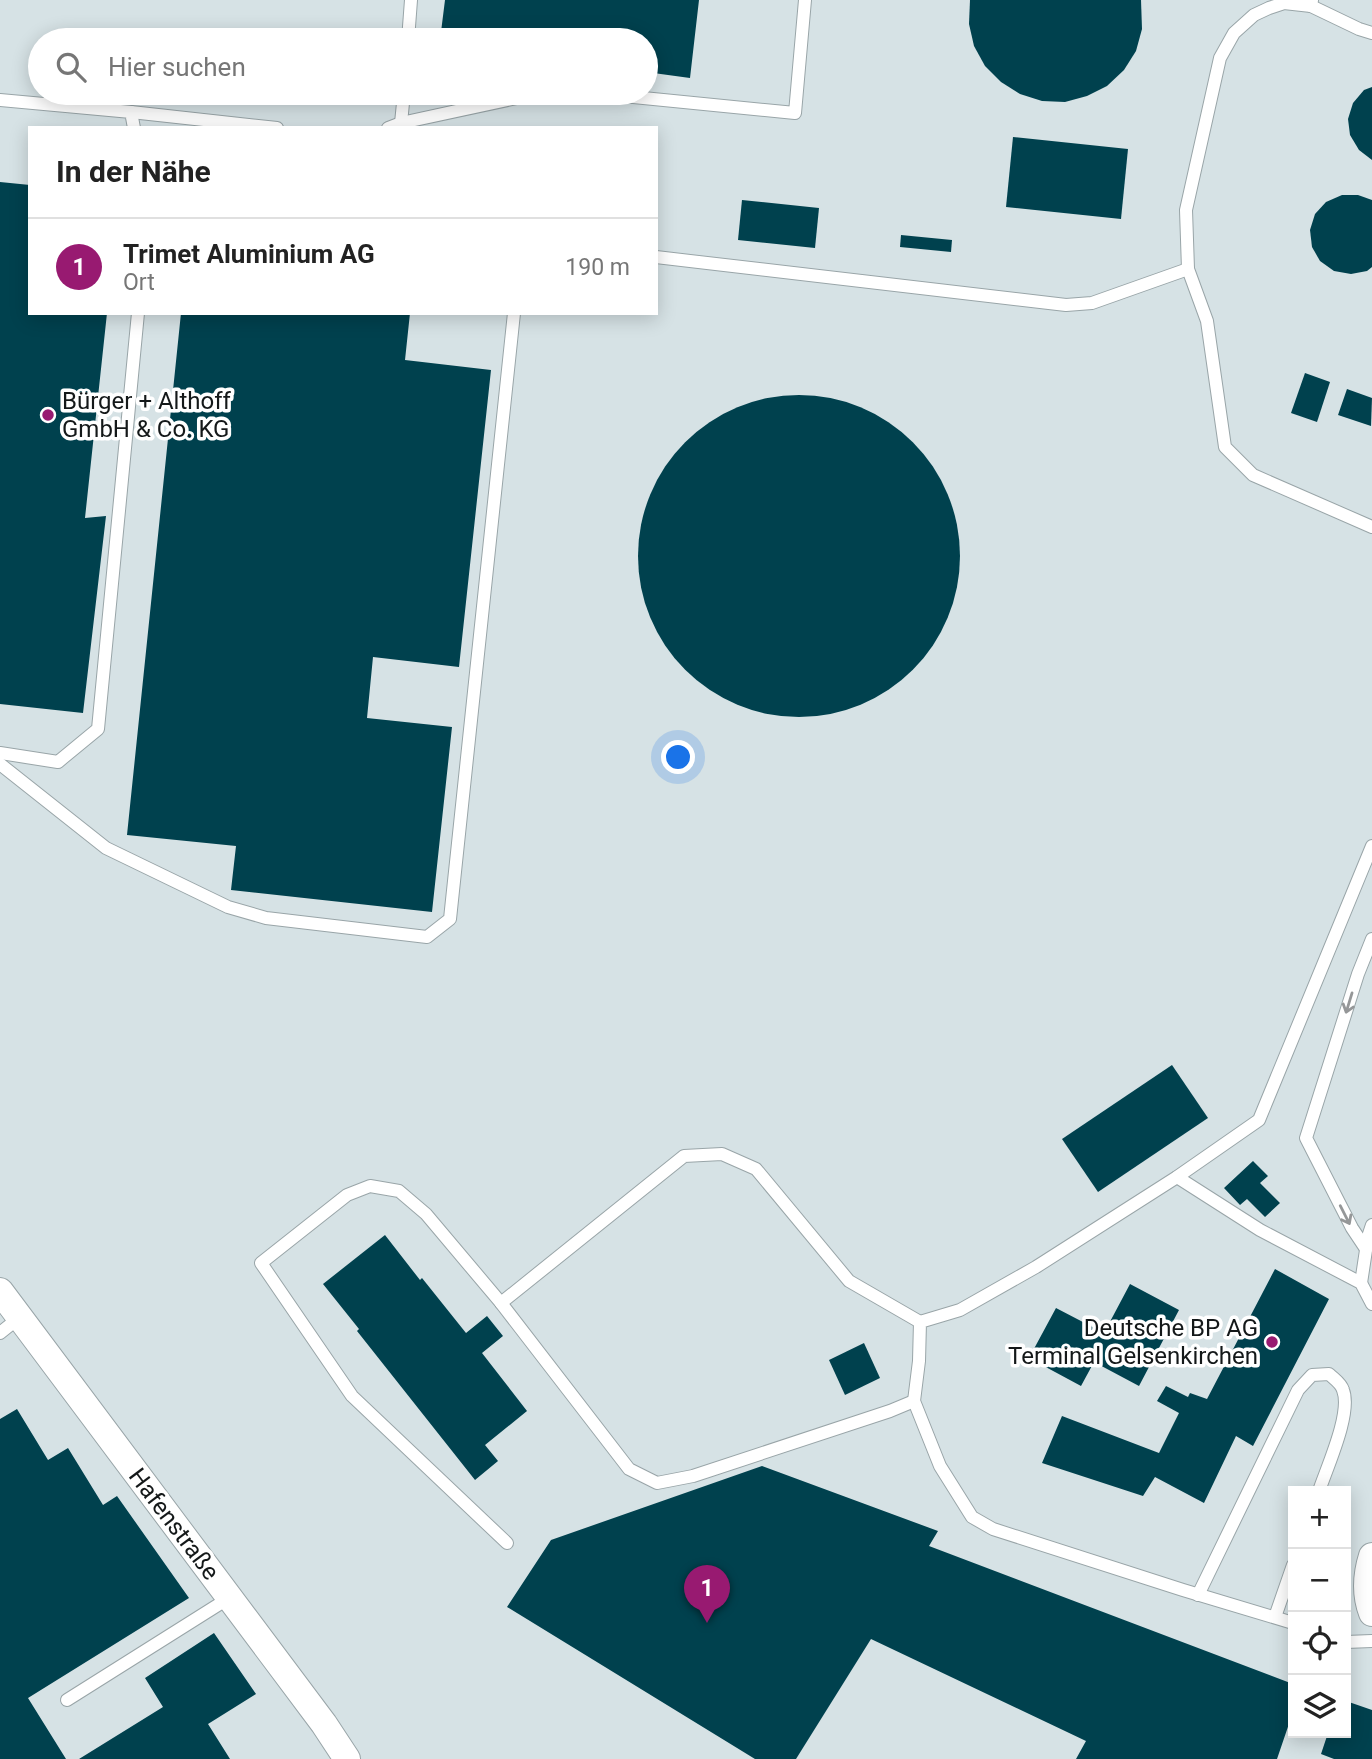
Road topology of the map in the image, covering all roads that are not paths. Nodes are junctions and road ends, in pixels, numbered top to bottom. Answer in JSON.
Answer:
{"nodes":[{"id":1,"x":411,"y":0,"type":"edge"},
{"id":2,"x":805,"y":0,"type":"edge"},
{"id":3,"x":1311,"y":3,"type":"edge"},
{"id":4,"x":409,"y":28,"type":"edge"},
{"id":5,"x":1372,"y":33,"type":"edge"},
{"id":6,"x":658,"y":99,"type":"edge"},
{"id":7,"x":0,"y":100,"type":"edge"},
{"id":8,"x":28,"y":103,"type":"edge"},
{"id":9,"x":55,"y":105,"type":"edge"},
{"id":10,"x":403,"y":105,"type":"edge"},
{"id":11,"x":484,"y":105,"type":"edge"},
{"id":12,"x":131,"y":112,"type":"junction"},
{"id":13,"x":401,"y":123,"type":"junction"},
{"id":14,"x":134,"y":126,"type":"edge"},
{"id":15,"x":259,"y":126,"type":"edge"},
{"id":16,"x":393,"y":126,"type":"edge"},
{"id":17,"x":658,"y":257,"type":"edge"},
{"id":18,"x":1188,"y":269,"type":"junction"},
{"id":19,"x":138,"y":315,"type":"edge"},
{"id":20,"x":514,"y":315,"type":"edge"},
{"id":21,"x":1372,"y":527,"type":"edge"},
{"id":22,"x":0,"y":753,"type":"edge"},
{"id":23,"x":0,"y":764,"type":"edge"},
{"id":24,"x":1372,"y":846,"type":"edge"},
{"id":25,"x":1372,"y":939,"type":"edge"},
{"id":26,"x":1177,"y":1177,"type":"junction"},
{"id":27,"x":1372,"y":1225,"type":"edge"},
{"id":28,"x":1366,"y":1249,"type":"junction"},
{"id":29,"x":1361,"y":1283,"type":"junction"},
{"id":30,"x":0,"y":1291,"type":"edge"},
{"id":31,"x":500,"y":1303,"type":"junction"},
{"id":32,"x":1372,"y":1304,"type":"edge"},
{"id":33,"x":920,"y":1322,"type":"junction"},
{"id":34,"x":10,"y":1325,"type":"edge"},
{"id":35,"x":914,"y":1401,"type":"junction"},
{"id":36,"x":1321,"y":1486,"type":"edge"},
{"id":37,"x":507,"y":1543,"type":"dead end"},
{"id":38,"x":1372,"y":1556,"type":"edge"},
{"id":39,"x":1288,"y":1579,"type":"edge"},
{"id":40,"x":1198,"y":1595,"type":"junction"},
{"id":41,"x":229,"y":1598,"type":"junction"},
{"id":42,"x":1372,"y":1613,"type":"edge"},
{"id":43,"x":1275,"y":1617,"type":"junction"},
{"id":44,"x":1288,"y":1621,"type":"edge"},
{"id":45,"x":1372,"y":1641,"type":"edge"},
{"id":46,"x":1351,"y":1642,"type":"edge"},
{"id":47,"x":67,"y":1700,"type":"dead end"},
{"id":48,"x":347,"y":1759,"type":"edge"}],
"edges":[{"from":1,"to":4,"type":"lane"},
{"from":2,"to":6,"type":"lane"},
{"from":3,"to":5,"type":"lane"},
{"from":3,"to":18,"type":"lane"},
{"from":7,"to":8,"type":"lane"},
{"from":9,"to":12,"type":"lane"},
{"from":10,"to":13,"type":"lane"},
{"from":11,"to":13,"type":"lane"},
{"from":12,"to":14,"type":"lane"},
{"from":12,"to":15,"type":"lane"},
{"from":13,"to":16,"type":"lane"},
{"from":17,"to":18,"type":"lane"},
{"from":18,"to":21,"type":"lane"},
{"from":19,"to":22,"type":"lane"},
{"from":20,"to":23,"type":"lane"},
{"from":24,"to":26,"type":"lane"},
{"from":25,"to":28,"type":"lane","one_way":true},
{"from":26,"to":29,"type":"lane"},
{"from":26,"to":33,"type":"lane"},
{"from":27,"to":28,"type":"lane"},
{"from":28,"to":29,"type":"lane"},
{"from":29,"to":32,"type":"lane"},
{"from":30,"to":34,"type":"street","name":"Hafenstraße"},
{"from":31,"to":33,"type":"lane"},
{"from":31,"to":35,"type":"lane"},
{"from":31,"to":37,"type":"lane"},
{"from":33,"to":35,"type":"lane"},
{"from":34,"to":41,"type":"street","name":"Hafenstraße"},
{"from":35,"to":40,"type":"lane"},
{"from":36,"to":40,"type":"lane"},
{"from":38,"to":42,"type":"street"},
{"from":39,"to":43,"type":"lane"},
{"from":40,"to":43,"type":"lane"},
{"from":41,"to":47,"type":"lane"},
{"from":41,"to":48,"type":"street","name":"Hafenstraße"},
{"from":43,"to":44,"type":"lane"},
{"from":45,"to":46,"type":"lane"}]}
